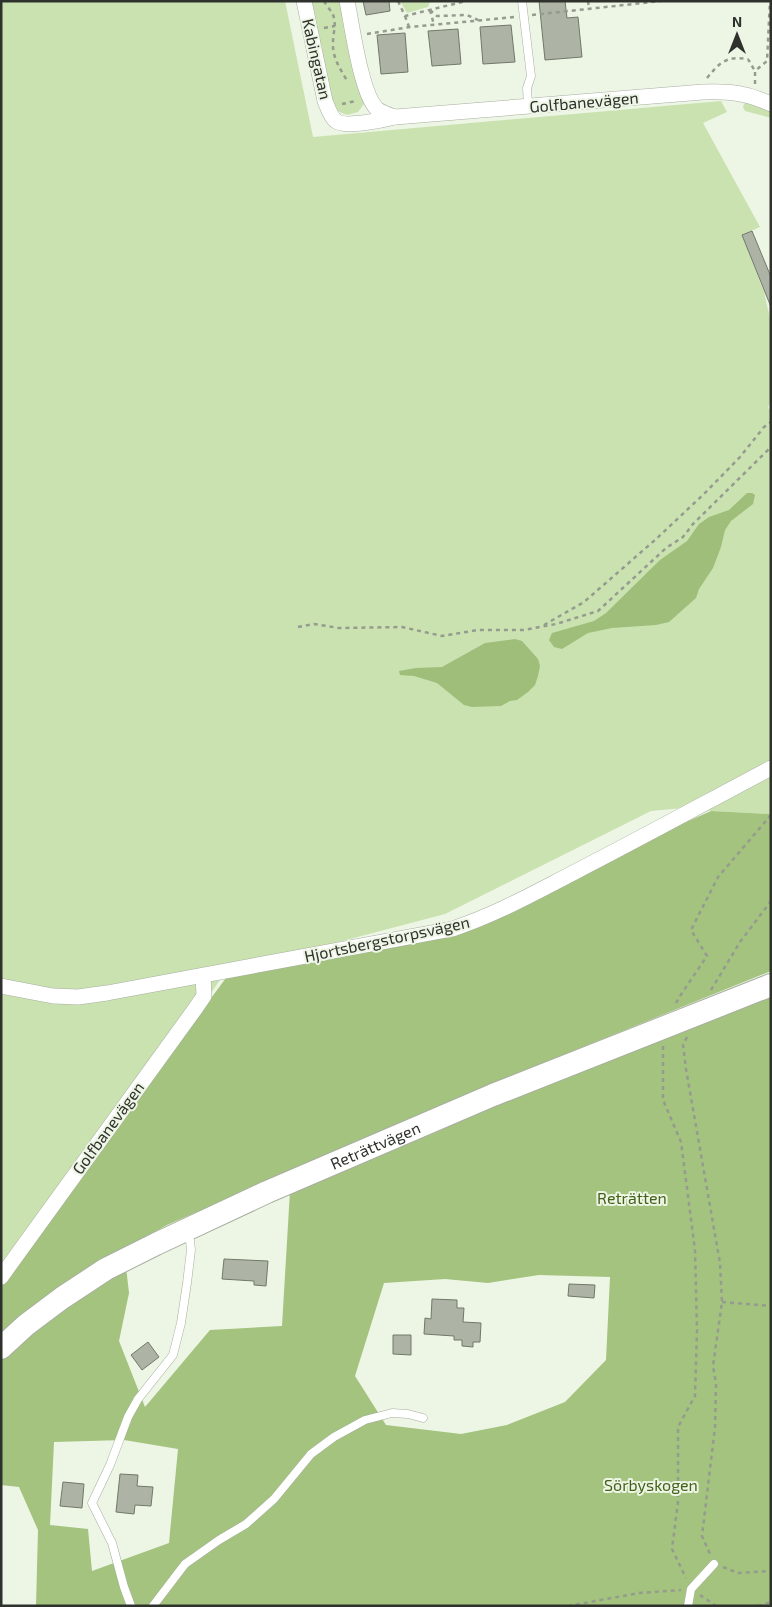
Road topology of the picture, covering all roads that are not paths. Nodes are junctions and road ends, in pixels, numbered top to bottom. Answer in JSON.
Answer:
{"nodes":[{"id":1,"x":304,"y":1,"type":"edge"},
{"id":2,"x":347,"y":1,"type":"edge"},
{"id":3,"x":522,"y":1,"type":"edge"},
{"id":4,"x":363,"y":100,"type":"junction"},
{"id":5,"x":771,"y":104,"type":"edge"},
{"id":6,"x":528,"y":106,"type":"junction"},
{"id":7,"x":395,"y":117,"type":"junction"},
{"id":8,"x":359,"y":123,"type":"junction"},
{"id":9,"x":771,"y":768,"type":"edge"},
{"id":10,"x":203,"y":976,"type":"junction"},
{"id":11,"x":771,"y":985,"type":"edge"},
{"id":12,"x":1,"y":986,"type":"edge"},
{"id":13,"x":189,"y":1228,"type":"junction"},
{"id":14,"x":1,"y":1277,"type":"edge"},
{"id":15,"x":1,"y":1348,"type":"edge"},
{"id":16,"x":423,"y":1418,"type":"dead end"},
{"id":17,"x":714,"y":1564,"type":"road end"},
{"id":18,"x":131,"y":1606,"type":"edge"},
{"id":19,"x":153,"y":1606,"type":"edge"},
{"id":20,"x":688,"y":1606,"type":"edge"}],
"edges":[{"from":1,"to":8,"type":"street","name":"Kabingatan"},
{"from":2,"to":4,"type":"street"},
{"from":3,"to":6,"type":"lane"},
{"from":4,"to":7,"type":"street"},
{"from":4,"to":8,"type":"street"},
{"from":5,"to":6,"type":"street","name":"Golfbanevägen"},
{"from":6,"to":7,"type":"street","name":"Golfbanevägen"},
{"from":7,"to":8,"type":"street","name":"Kabingatan"},
{"from":9,"to":10,"type":"street","name":"Hjortsbergstorpsvägen"},
{"from":10,"to":12,"type":"street","name":"Hjortsbergstorpsvägen"},
{"from":10,"to":14,"type":"street","name":"Golfbanevägen"},
{"from":11,"to":13,"type":"street","name":"Reträttvägen"},
{"from":13,"to":15,"type":"street","name":"Reträttvägen"},
{"from":13,"to":18,"type":"lane"},
{"from":16,"to":19,"type":"lane"},
{"from":17,"to":20,"type":"lane"}]}
